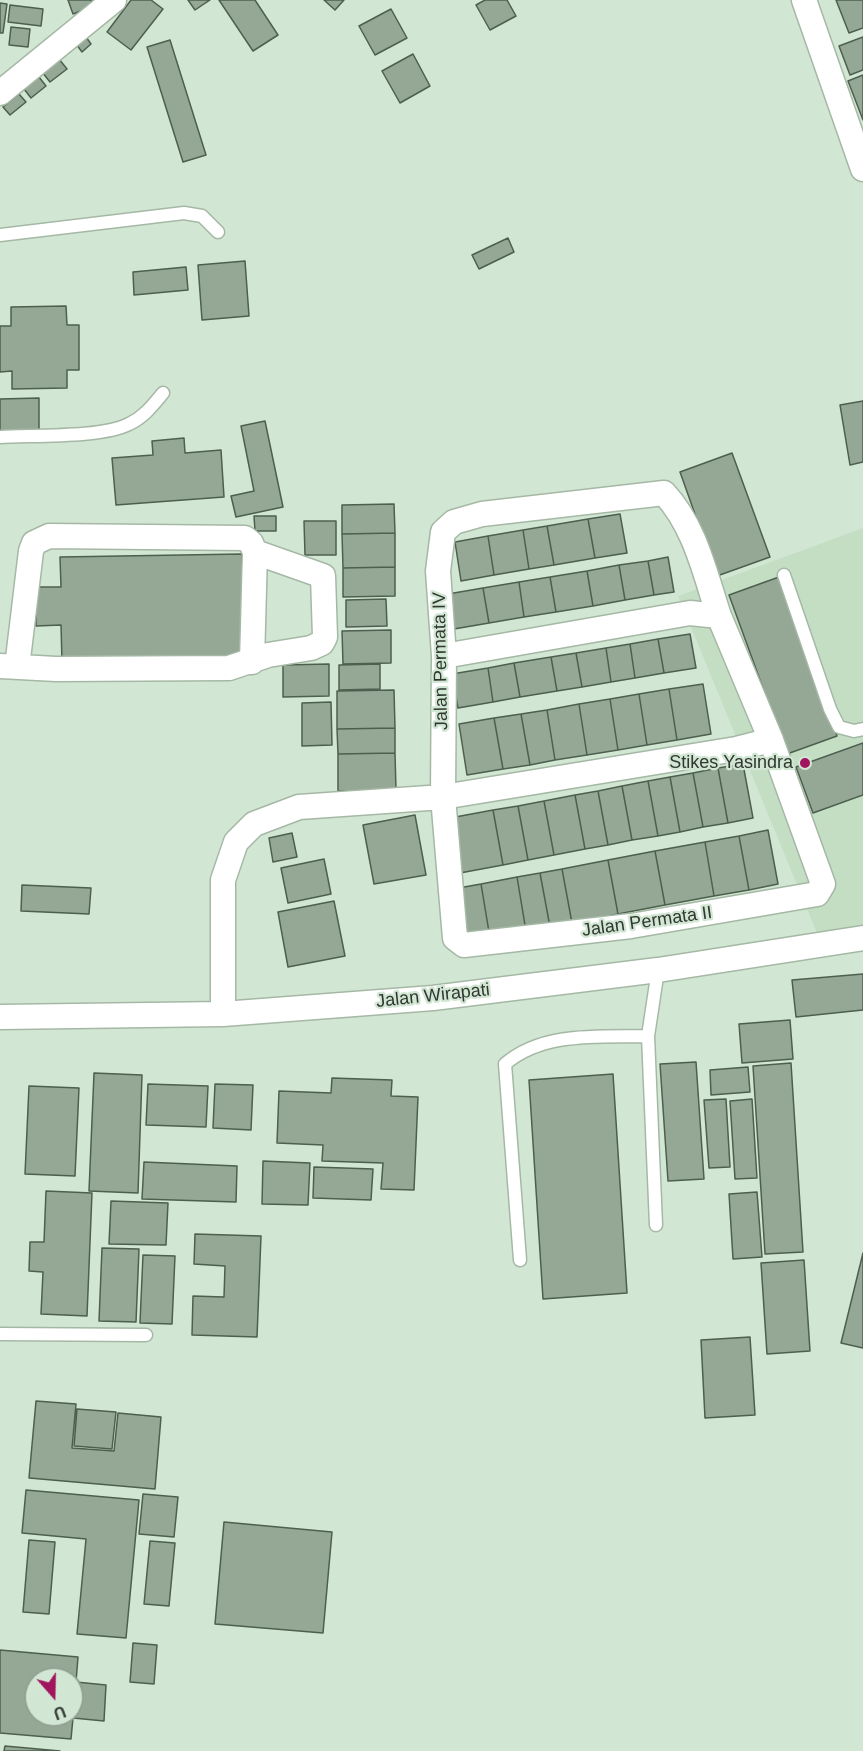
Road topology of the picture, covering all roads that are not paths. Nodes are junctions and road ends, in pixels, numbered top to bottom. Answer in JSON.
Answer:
{"nodes":[{"id":1,"x":114,"y":0,"type":"edge"},
{"id":2,"x":804,"y":0,"type":"edge"},
{"id":3,"x":0,"y":93,"type":"edge"},
{"id":4,"x":863,"y":169,"type":"edge"},
{"id":5,"x":218,"y":232,"type":"dead end"},
{"id":6,"x":0,"y":235,"type":"edge"},
{"id":7,"x":163,"y":393,"type":"dead end"},
{"id":8,"x":0,"y":437,"type":"edge"},
{"id":9,"x":255,"y":552,"type":"junction"},
{"id":10,"x":784,"y":575,"type":"dead end"},
{"id":11,"x":719,"y":616,"type":"junction"},
{"id":12,"x":444,"y":656,"type":"junction"},
{"id":13,"x":252,"y":662,"type":"junction"},
{"id":14,"x":8,"y":666,"type":"edge"},
{"id":15,"x":863,"y":729,"type":"edge"},
{"id":16,"x":771,"y":740,"type":"junction"},
{"id":17,"x":442,"y":797,"type":"junction"},
{"id":18,"x":863,"y":938,"type":"edge"},
{"id":19,"x":658,"y":970,"type":"junction"},
{"id":20,"x":224,"y":1014,"type":"junction"},
{"id":21,"x":0,"y":1017,"type":"edge"},
{"id":22,"x":648,"y":1036,"type":"junction"},
{"id":23,"x":656,"y":1225,"type":"dead end"},
{"id":24,"x":520,"y":1260,"type":"dead end"},
{"id":25,"x":0,"y":1334,"type":"edge"},
{"id":26,"x":146,"y":1335,"type":"dead end"}],
"edges":[{"from":1,"to":3,"type":"street"},
{"from":2,"to":4,"type":"street"},
{"from":5,"to":6,"type":"lane"},
{"from":7,"to":8,"type":"lane"},
{"from":9,"to":13,"type":"street"},
{"from":9,"to":13,"type":"street"},
{"from":9,"to":14,"type":"street"},
{"from":10,"to":15,"type":"lane"},
{"from":11,"to":12,"type":"street"},
{"from":11,"to":12,"type":"street","name":"Jalan Permata IV"},
{"from":11,"to":16,"type":"street"},
{"from":12,"to":17,"type":"street","name":"Jalan Permata IV"},
{"from":13,"to":14,"type":"street"},
{"from":16,"to":17,"type":"street"},
{"from":16,"to":17,"type":"street","name":"Jalan Permata II"},
{"from":17,"to":20,"type":"street"},
{"from":18,"to":19,"type":"street","name":"Jalan Wirapati"},
{"from":19,"to":20,"type":"street","name":"Jalan Wirapati"},
{"from":19,"to":22,"type":"lane"},
{"from":20,"to":21,"type":"street","name":"Jalan Wirapati"},
{"from":22,"to":23,"type":"lane"},
{"from":22,"to":24,"type":"lane"},
{"from":25,"to":26,"type":"lane"}]}
